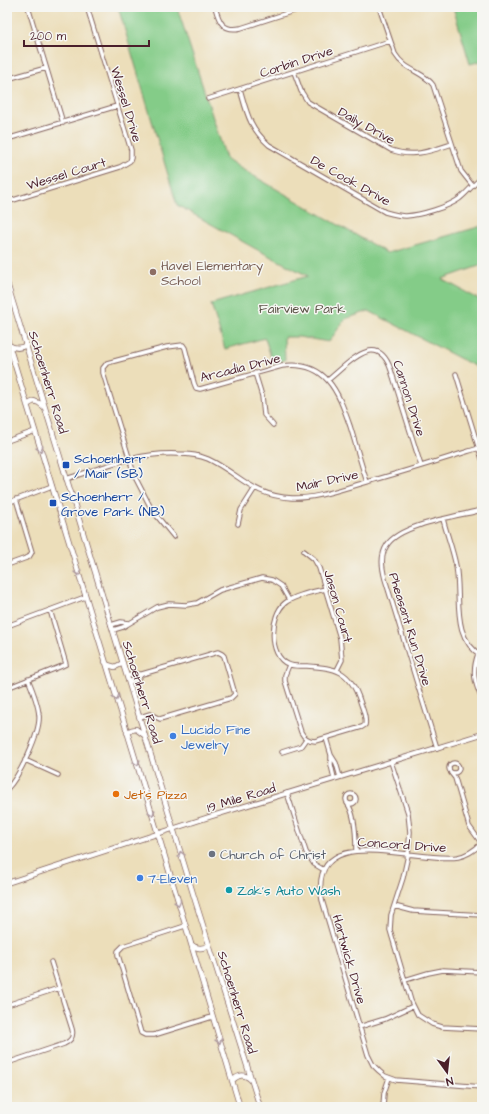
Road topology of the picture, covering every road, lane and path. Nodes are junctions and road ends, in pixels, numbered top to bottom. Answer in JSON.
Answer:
{"nodes":[{"id":1,"x":28,"y":7,"type":"edge"},
{"id":2,"x":87,"y":7,"type":"edge"},
{"id":3,"x":214,"y":7,"type":"edge"},
{"id":4,"x":306,"y":7,"type":"edge"},
{"id":5,"x":379,"y":7,"type":"edge"},
{"id":6,"x":390,"y":41,"type":"junction"},
{"id":7,"x":46,"y":68,"type":"junction"},
{"id":8,"x":294,"y":72,"type":"junction"},
{"id":9,"x":7,"y":79,"type":"edge"},
{"id":10,"x":240,"y":89,"type":"junction"},
{"id":11,"x":208,"y":99,"type":"dead end"},
{"id":12,"x":117,"y":106,"type":"junction"},
{"id":13,"x":63,"y":123,"type":"junction"},
{"id":14,"x":7,"y":139,"type":"edge"},
{"id":15,"x":452,"y":144,"type":"junction"},
{"id":16,"x":130,"y":161,"type":"joint"},
{"id":17,"x":482,"y":178,"type":"edge"},
{"id":18,"x":472,"y":186,"type":"junction"},
{"id":19,"x":7,"y":202,"type":"edge"},
{"id":20,"x":7,"y":283,"type":"edge"},
{"id":21,"x":8,"y":342,"type":"edge"},
{"id":22,"x":26,"y":345,"type":"junction"},
{"id":23,"x":255,"y":373,"type":"junction"},
{"id":24,"x":456,"y":374,"type":"dead end"},
{"id":25,"x":328,"y":380,"type":"junction"},
{"id":26,"x":27,"y":405,"type":"junction"},
{"id":27,"x":45,"y":409,"type":"junction"},
{"id":28,"x":273,"y":425,"type":"dead end"},
{"id":29,"x":34,"y":431,"type":"junction"},
{"id":30,"x":7,"y":441,"type":"edge"},
{"id":31,"x":480,"y":448,"type":"edge"},
{"id":32,"x":130,"y":458,"type":"junction"},
{"id":33,"x":482,"y":459,"type":"edge"},
{"id":34,"x":421,"y":466,"type":"junction"},
{"id":35,"x":66,"y":479,"type":"junction"},
{"id":36,"x":367,"y":482,"type":"junction"},
{"id":37,"x":52,"y":486,"type":"junction"},
{"id":38,"x":255,"y":488,"type":"junction"},
{"id":39,"x":16,"y":499,"type":"junction"},
{"id":40,"x":7,"y":503,"type":"edge"},
{"id":41,"x":482,"y":510,"type":"edge"},
{"id":42,"x":443,"y":519,"type":"junction"},
{"id":43,"x":238,"y":524,"type":"dead end"},
{"id":44,"x":174,"y":537,"type":"dead end"},
{"id":45,"x":304,"y":551,"type":"dead end"},
{"id":46,"x":7,"y":565,"type":"edge"},
{"id":47,"x":325,"y":589,"type":"junction"},
{"id":48,"x":85,"y":597,"type":"junction"},
{"id":49,"x":289,"y":600,"type":"junction"},
{"id":50,"x":50,"y":610,"type":"junction"},
{"id":51,"x":129,"y":623,"type":"junction"},
{"id":52,"x":111,"y":625,"type":"junction"},
{"id":53,"x":7,"y":626,"type":"edge"},
{"id":54,"x":113,"y":630,"type":"junction"},
{"id":55,"x":480,"y":655,"type":"edge"},
{"id":56,"x":105,"y":662,"type":"junction"},
{"id":57,"x":123,"y":663,"type":"junction"},
{"id":58,"x":289,"y":665,"type":"junction"},
{"id":59,"x":337,"y":670,"type":"junction"},
{"id":60,"x":142,"y":674,"type":"junction"},
{"id":61,"x":127,"y":676,"type":"junction"},
{"id":62,"x":28,"y":679,"type":"junction"},
{"id":63,"x":128,"y":682,"type":"junction"},
{"id":64,"x":7,"y":688,"type":"edge"},
{"id":65,"x":482,"y":699,"type":"edge"},
{"id":66,"x":140,"y":718,"type":"junction"},
{"id":67,"x":127,"y":733,"type":"junction"},
{"id":68,"x":482,"y":734,"type":"edge"},
{"id":69,"x":145,"y":736,"type":"junction"},
{"id":70,"x":326,"y":738,"type":"junction"},
{"id":71,"x":306,"y":739,"type":"junction"},
{"id":72,"x":437,"y":748,"type":"junction"},
{"id":73,"x":282,"y":752,"type":"dead end"},
{"id":74,"x":331,"y":756,"type":"junction"},
{"id":75,"x":25,"y":760,"type":"junction"},
{"id":76,"x":392,"y":762,"type":"junction"},
{"id":77,"x":451,"y":772,"type":"junction"},
{"id":78,"x":457,"y":772,"type":"junction"},
{"id":79,"x":58,"y":775,"type":"dead end"},
{"id":80,"x":340,"y":776,"type":"junction"},
{"id":81,"x":334,"y":778,"type":"junction"},
{"id":82,"x":455,"y":778,"type":"junction"},
{"id":83,"x":7,"y":789,"type":"edge"},
{"id":84,"x":288,"y":793,"type":"junction"},
{"id":85,"x":348,"y":803,"type":"junction"},
{"id":86,"x":354,"y":804,"type":"junction"},
{"id":87,"x":351,"y":809,"type":"junction"},
{"id":88,"x":174,"y":829,"type":"junction"},
{"id":89,"x":158,"y":834,"type":"junction"},
{"id":90,"x":482,"y":844,"type":"edge"},
{"id":91,"x":356,"y":850,"type":"junction"},
{"id":92,"x":408,"y":855,"type":"junction"},
{"id":93,"x":324,"y":870,"type":"junction"},
{"id":94,"x":7,"y":883,"type":"edge"},
{"id":95,"x":394,"y":906,"type":"junction"},
{"id":96,"x":482,"y":915,"type":"edge"},
{"id":97,"x":185,"y":926,"type":"junction"},
{"id":98,"x":190,"y":943,"type":"junction"},
{"id":99,"x":209,"y":945,"type":"junction"},
{"id":100,"x":51,"y":962,"type":"dead end"},
{"id":101,"x":482,"y":972,"type":"edge"},
{"id":102,"x":405,"y":980,"type":"junction"},
{"id":103,"x":59,"y":988,"type":"junction"},
{"id":104,"x":7,"y":1005,"type":"edge"},
{"id":105,"x":412,"y":1006,"type":"junction"},
{"id":106,"x":212,"y":1017,"type":"junction"},
{"id":107,"x":359,"y":1027,"type":"junction"},
{"id":108,"x":482,"y":1029,"type":"edge"},
{"id":109,"x":7,"y":1063,"type":"edge"},
{"id":110,"x":389,"y":1078,"type":"junction"},
{"id":111,"x":232,"y":1081,"type":"junction"},
{"id":112,"x":252,"y":1081,"type":"junction"},
{"id":113,"x":482,"y":1086,"type":"edge"},
{"id":114,"x":240,"y":1107,"type":"edge"},
{"id":115,"x":260,"y":1107,"type":"edge"},
{"id":116,"x":383,"y":1107,"type":"edge"}],
"edges":[{"from":1,"to":7,"type":"street"},
{"from":2,"to":12,"type":"street","name":"Wessel Drive"},
{"from":3,"to":4,"type":"street"},
{"from":5,"to":6,"type":"street"},
{"from":6,"to":8,"type":"street","name":"Corbin Drive"},
{"from":6,"to":15,"type":"street"},
{"from":7,"to":9,"type":"street"},
{"from":7,"to":13,"type":"street"},
{"from":8,"to":10,"type":"street","name":"Corbin Drive"},
{"from":8,"to":15,"type":"street","name":"Daily Drive"},
{"from":10,"to":11,"type":"street","name":"Corbin Drive"},
{"from":10,"to":18,"type":"street","name":"De Cook Drive"},
{"from":12,"to":13,"type":"street"},
{"from":12,"to":16,"type":"street","name":"Wessel Drive"},
{"from":13,"to":14,"type":"street"},
{"from":15,"to":18,"type":"street"},
{"from":16,"to":19,"type":"street","name":"Wessel Court"},
{"from":17,"to":18,"type":"street","name":"De Cook Drive"},
{"from":20,"to":22,"type":"main road","name":"Schoenherr Road"},
{"from":21,"to":22,"type":"main road"},
{"from":21,"to":26,"type":"main road","name":"Schoenherr Road"},
{"from":22,"to":27,"type":"main road","name":"Schoenherr Road"},
{"from":23,"to":25,"type":"street","name":"Arcadia Drive"},
{"from":23,"to":28,"type":"street"},
{"from":23,"to":32,"type":"street","name":"Arcadia Drive"},
{"from":24,"to":31,"type":"street"},
{"from":25,"to":34,"type":"street","name":"Cannon Drive"},
{"from":25,"to":36,"type":"street","name":"Arcadia Drive"},
{"from":26,"to":27,"type":"main road"},
{"from":26,"to":29,"type":"main road","name":"Schoenherr Road"},
{"from":27,"to":35,"type":"main road","name":"Schoenherr Road"},
{"from":29,"to":30,"type":"street"},
{"from":29,"to":37,"type":"main road","name":"Schoenherr Road","one_way":true},
{"from":31,"to":33,"type":"street"},
{"from":31,"to":34,"type":"street","name":"Mair Drive"},
{"from":32,"to":35,"type":"street","name":"Mair Drive"},
{"from":32,"to":38,"type":"street","name":"Mair Drive"},
{"from":32,"to":44,"type":"street"},
{"from":34,"to":36,"type":"street","name":"Mair Drive"},
{"from":35,"to":52,"type":"main road","name":"Schoenherr Road"},
{"from":36,"to":38,"type":"street","name":"Mair Drive"},
{"from":37,"to":39,"type":"street"},
{"from":37,"to":48,"type":"main road","name":"Schoenherr Road","one_way":true},
{"from":38,"to":43,"type":"street"},
{"from":39,"to":40,"type":"street"},
{"from":39,"to":46,"type":"street"},
{"from":41,"to":42,"type":"street","name":"Pheasant Run Drive"},
{"from":42,"to":55,"type":"street"},
{"from":42,"to":72,"type":"street","name":"Pheasant Run Drive"},
{"from":45,"to":47,"type":"street","name":"Jason Court"},
{"from":47,"to":49,"type":"street"},
{"from":47,"to":59,"type":"street","name":"Jason Court"},
{"from":48,"to":50,"type":"street"},
{"from":48,"to":56,"type":"main road","name":"Schoenherr Road"},
{"from":49,"to":51,"type":"street"},
{"from":49,"to":58,"type":"street"},
{"from":50,"to":53,"type":"street"},
{"from":50,"to":62,"type":"street"},
{"from":51,"to":52,"type":"street"},
{"from":51,"to":54,"type":"street"},
{"from":52,"to":54,"type":"main road","name":"Schoenherr Road"},
{"from":54,"to":57,"type":"main road","name":"Schoenherr Road"},
{"from":55,"to":65,"type":"street"},
{"from":56,"to":57,"type":"main road"},
{"from":56,"to":67,"type":"main road","name":"Schoenherr Road","one_way":true},
{"from":57,"to":61,"type":"main road","name":"Schoenherr Road"},
{"from":58,"to":59,"type":"street"},
{"from":58,"to":71,"type":"street"},
{"from":59,"to":70,"type":"street"},
{"from":60,"to":61,"type":"street"},
{"from":60,"to":63,"type":"street"},
{"from":60,"to":66,"type":"street"},
{"from":61,"to":63,"type":"main road","name":"Schoenherr Road"},
{"from":62,"to":64,"type":"street"},
{"from":62,"to":75,"type":"street"},
{"from":63,"to":66,"type":"main road","name":"Schoenherr Road"},
{"from":66,"to":69,"type":"main road","name":"Schoenherr Road"},
{"from":67,"to":69,"type":"main road"},
{"from":67,"to":89,"type":"main road","name":"Schoenherr Road","one_way":true},
{"from":68,"to":72,"type":"street","name":"19 Mile Road"},
{"from":69,"to":88,"type":"main road","name":"Schoenherr Road"},
{"from":70,"to":71,"type":"street"},
{"from":70,"to":74,"type":"street"},
{"from":71,"to":73,"type":"street"},
{"from":72,"to":76,"type":"street","name":"19 Mile Road"},
{"from":74,"to":80,"type":"street"},
{"from":74,"to":81,"type":"street"},
{"from":75,"to":79,"type":"street"},
{"from":75,"to":83,"type":"street"},
{"from":76,"to":80,"type":"street","name":"19 Mile Road"},
{"from":76,"to":92,"type":"street"},
{"from":77,"to":78,"type":"street"},
{"from":77,"to":78,"type":"street"},
{"from":77,"to":82,"type":"street"},
{"from":78,"to":82,"type":"street"},
{"from":80,"to":81,"type":"street","name":"19 Mile Road"},
{"from":81,"to":84,"type":"street","name":"19 Mile Road"},
{"from":82,"to":90,"type":"street"},
{"from":84,"to":88,"type":"street","name":"19 Mile Road"},
{"from":84,"to":93,"type":"street"},
{"from":85,"to":86,"type":"street"},
{"from":85,"to":86,"type":"street"},
{"from":85,"to":87,"type":"street"},
{"from":86,"to":87,"type":"street"},
{"from":87,"to":91,"type":"street"},
{"from":88,"to":89,"type":"street","name":"19 Mile Road"},
{"from":99,"to":88,"type":"main road","name":"Schoenherr Road","one_way":true},
{"from":89,"to":94,"type":"street","name":"19 Mile Road"},
{"from":89,"to":97,"type":"main road","name":"Schoenherr Road","one_way":true},
{"from":90,"to":92,"type":"street","name":"Concord Drive"},
{"from":91,"to":92,"type":"street","name":"Concord Drive"},
{"from":91,"to":93,"type":"street","name":"Concord Drive"},
{"from":92,"to":95,"type":"street"},
{"from":93,"to":107,"type":"street","name":"Hartwick Drive"},
{"from":95,"to":96,"type":"street"},
{"from":95,"to":102,"type":"street"},
{"from":97,"to":98,"type":"main road","name":"Schoenherr Road"},
{"from":97,"to":106,"type":"street"},
{"from":98,"to":99,"type":"main road"},
{"from":98,"to":106,"type":"main road","name":"Schoenherr Road"},
{"from":99,"to":112,"type":"main road","name":"Schoenherr Road"},
{"from":100,"to":103,"type":"street"},
{"from":101,"to":102,"type":"street"},
{"from":102,"to":105,"type":"street"},
{"from":103,"to":104,"type":"street"},
{"from":103,"to":109,"type":"street"},
{"from":105,"to":107,"type":"street"},
{"from":105,"to":108,"type":"street"},
{"from":106,"to":111,"type":"main road","name":"Schoenherr Road","one_way":true},
{"from":107,"to":110,"type":"street","name":"Hartwick Drive"},
{"from":110,"to":113,"type":"street"},
{"from":110,"to":116,"type":"street"},
{"from":111,"to":112,"type":"main road"},
{"from":111,"to":114,"type":"main road","name":"Schoenherr Road"},
{"from":112,"to":115,"type":"main road","name":"Schoenherr Road"}]}
